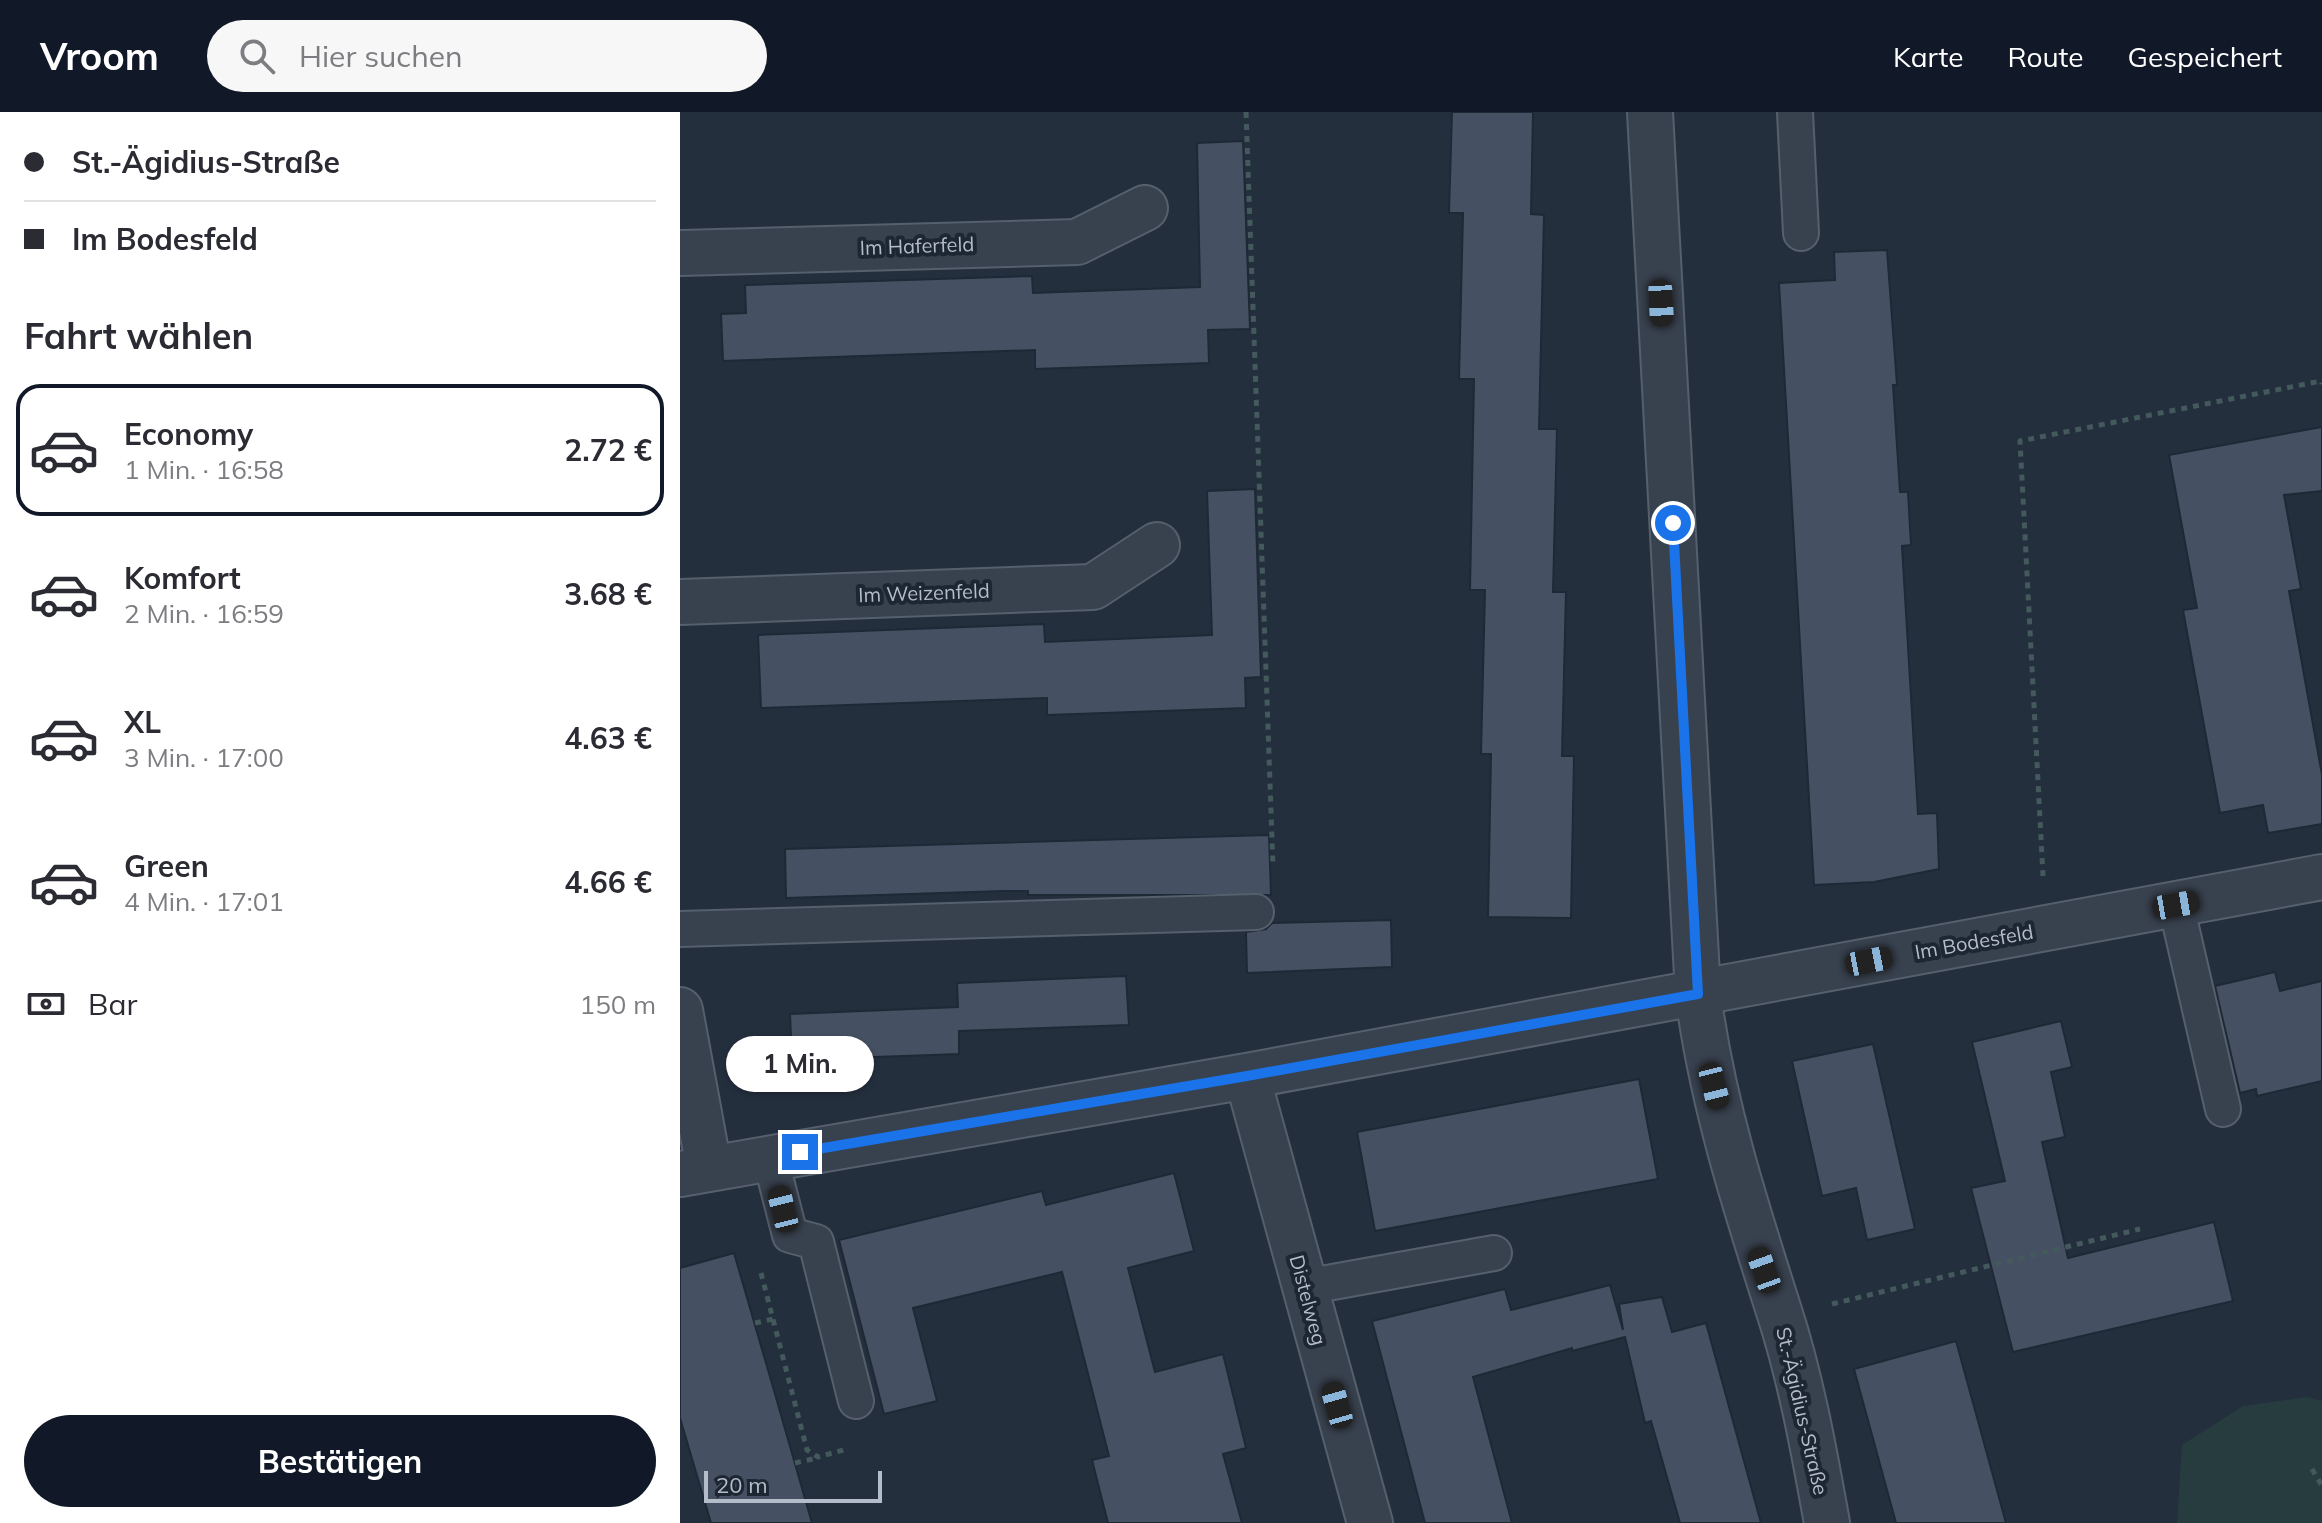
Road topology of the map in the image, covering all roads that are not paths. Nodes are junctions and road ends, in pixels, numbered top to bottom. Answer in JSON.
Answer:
{"nodes":[{"id":1,"x":1650,"y":112,"type":"edge"},
{"id":2,"x":1795,"y":112,"type":"edge"},
{"id":3,"x":1145,"y":208,"type":"dead end"},
{"id":4,"x":1801,"y":233,"type":"dead end"},
{"id":5,"x":680,"y":253,"type":"edge"},
{"id":6,"x":1157,"y":545,"type":"dead end"},
{"id":7,"x":680,"y":602,"type":"edge"},
{"id":8,"x":2322,"y":877,"type":"edge"},
{"id":9,"x":2176,"y":905,"type":"junction"},
{"id":10,"x":1256,"y":912,"type":"road end"},
{"id":11,"x":680,"y":929,"type":"edge"},
{"id":12,"x":1698,"y":994,"type":"junction"},
{"id":13,"x":680,"y":1010,"type":"edge"},
{"id":14,"x":1247,"y":1076,"type":"junction"},
{"id":15,"x":2223,"y":1109,"type":"dead end"},
{"id":16,"x":770,"y":1157,"type":"junction"},
{"id":17,"x":695,"y":1171,"type":"edge"},
{"id":18,"x":1494,"y":1253,"type":"dead end"},
{"id":19,"x":1305,"y":1287,"type":"junction"},
{"id":20,"x":856,"y":1401,"type":"dead end"},
{"id":21,"x":1370,"y":1523,"type":"edge"},
{"id":22,"x":1827,"y":1523,"type":"edge"}],
"edges":[{"from":1,"to":12,"type":"street","name":"St.-Ägidius-Straße"},
{"from":2,"to":4,"type":"lane"},
{"from":3,"to":5,"type":"street","name":"Im Haferfeld"},
{"from":6,"to":7,"type":"street","name":"Im Weizenfeld"},
{"from":8,"to":9,"type":"street","name":"Im Bodesfeld"},
{"from":9,"to":12,"type":"street","name":"Im Bodesfeld"},
{"from":9,"to":15,"type":"lane"},
{"from":10,"to":11,"type":"lane"},
{"from":12,"to":14,"type":"street","name":"Im Bodesfeld"},
{"from":12,"to":22,"type":"street","name":"St.-Ägidius-Straße"},
{"from":13,"to":17,"type":"street"},
{"from":14,"to":16,"type":"street","name":"Im Bodesfeld"},
{"from":14,"to":19,"type":"street","name":"Distelweg"},
{"from":16,"to":17,"type":"street","name":"Im Bodesfeld"},
{"from":16,"to":20,"type":"lane"},
{"from":18,"to":19,"type":"lane"},
{"from":19,"to":21,"type":"street","name":"Distelweg"}]}
